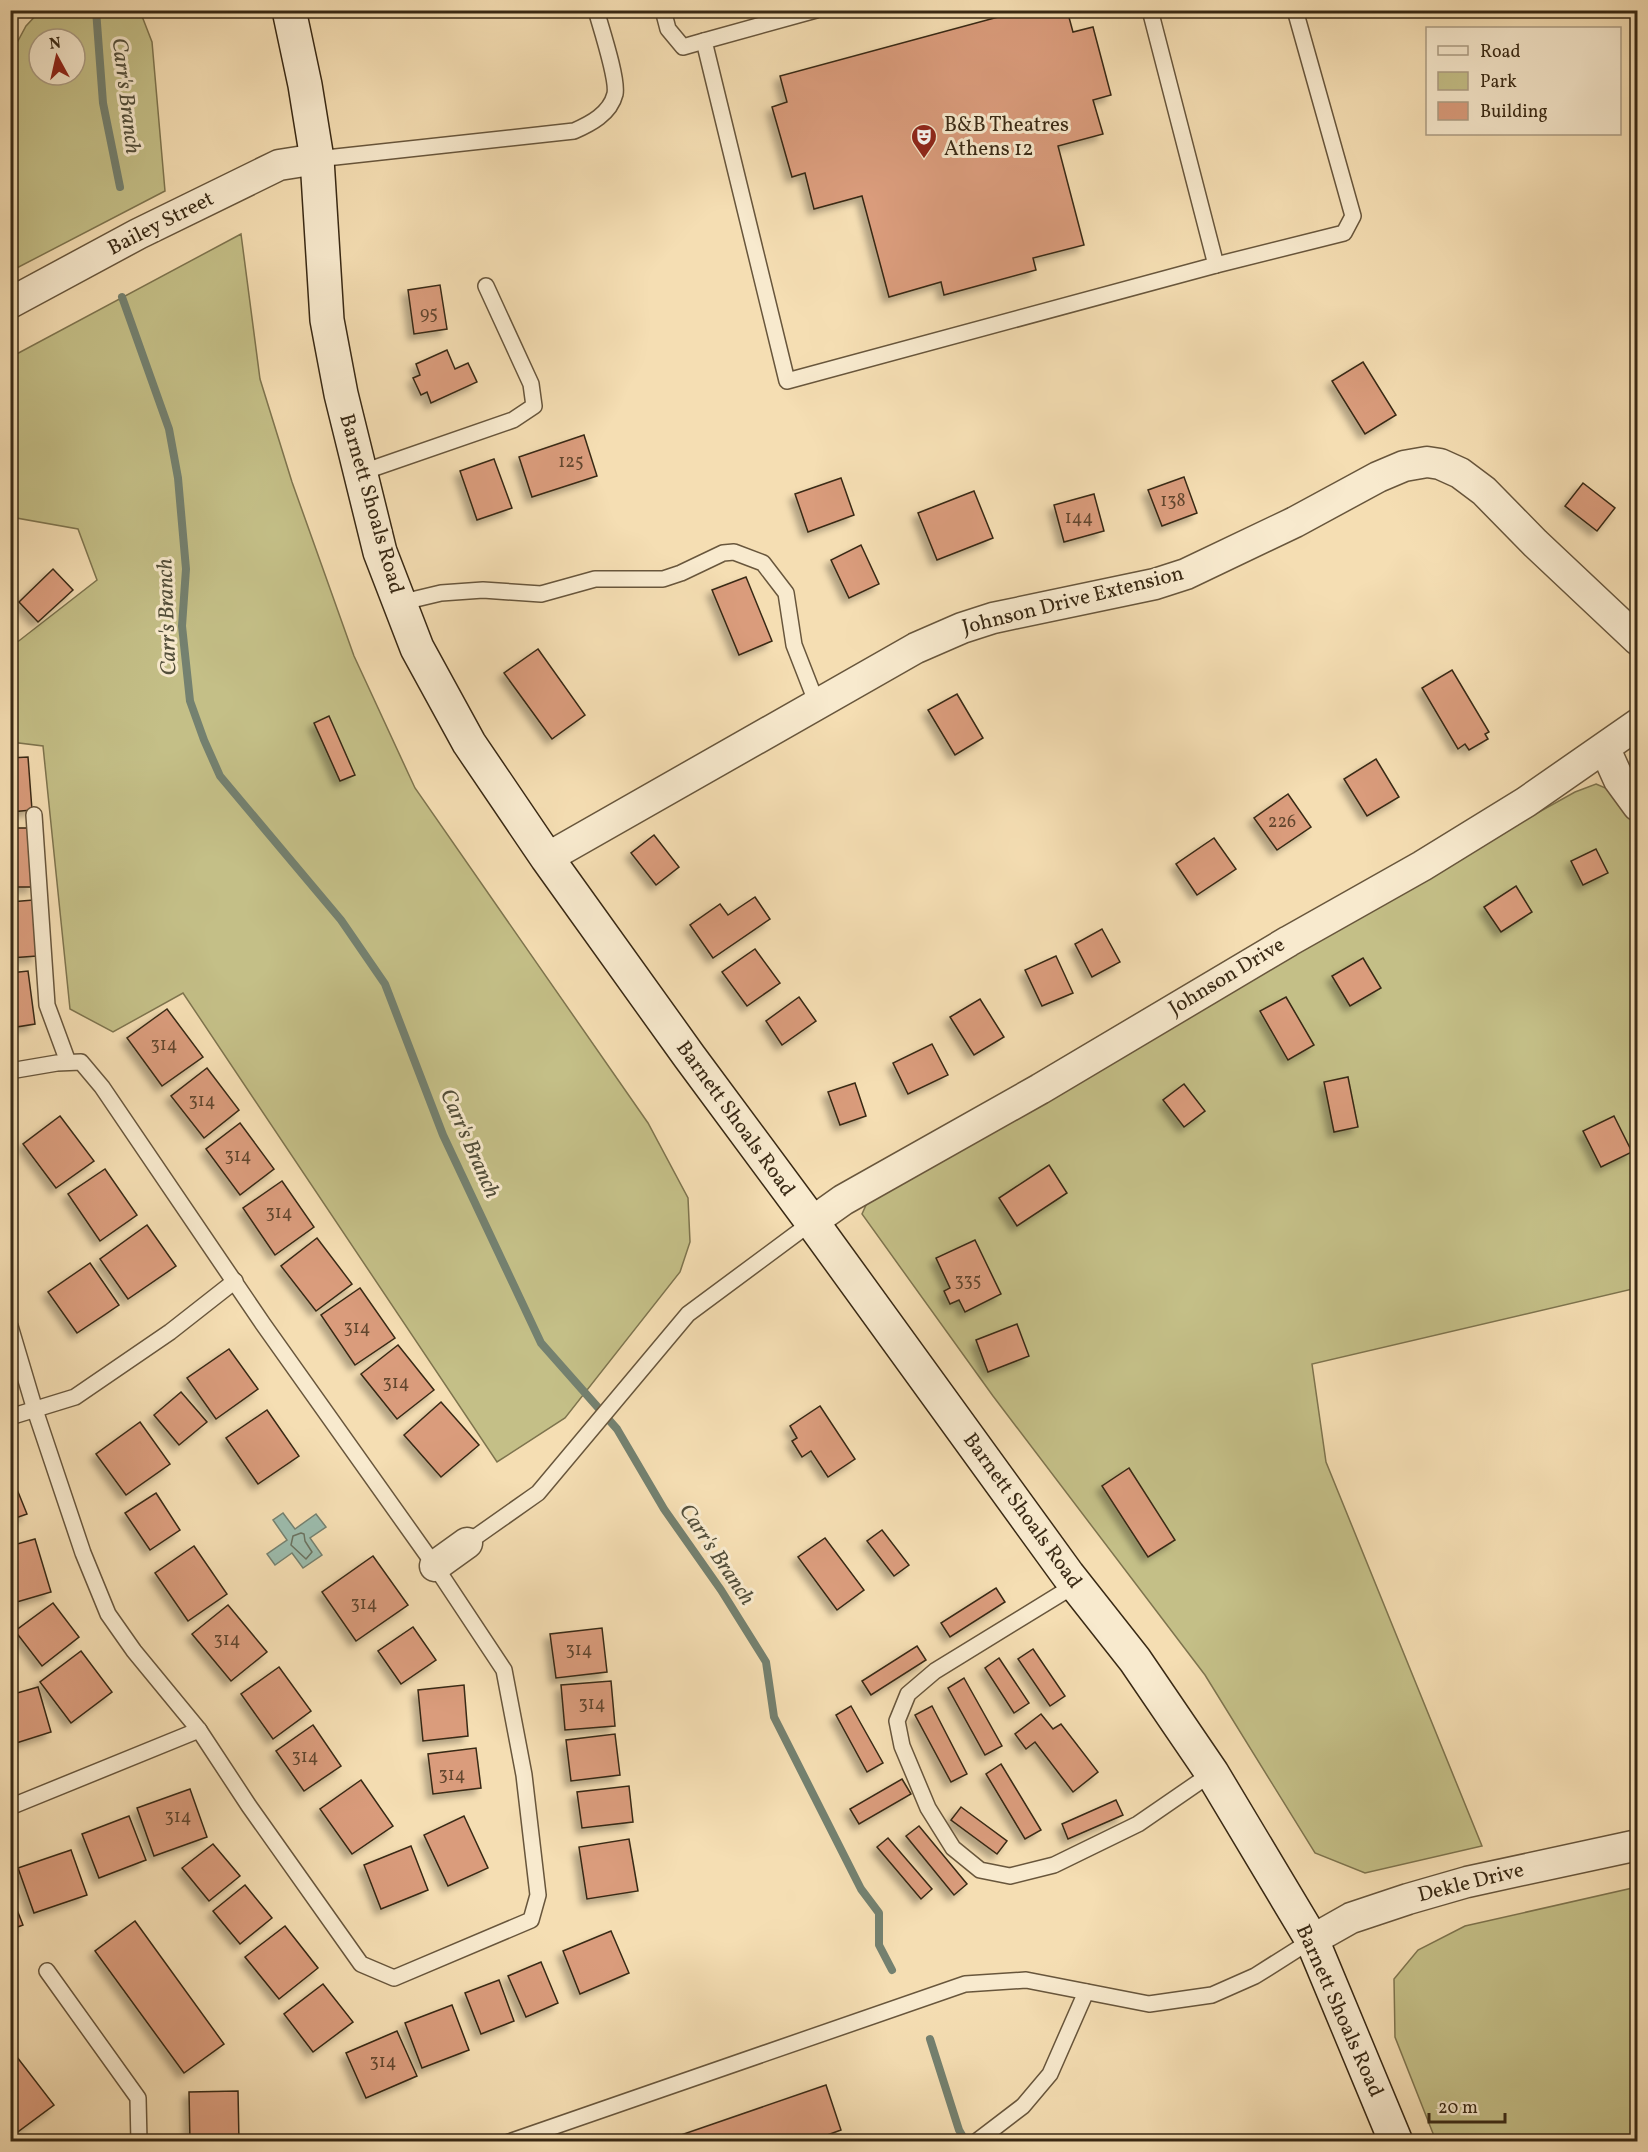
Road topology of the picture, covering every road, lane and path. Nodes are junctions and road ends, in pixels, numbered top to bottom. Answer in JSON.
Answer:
{"nodes":[{"id":1,"x":289,"y":10,"type":"edge"},
{"id":2,"x":596,"y":10,"type":"edge"},
{"id":3,"x":663,"y":10,"type":"edge"},
{"id":4,"x":816,"y":10,"type":"edge"},
{"id":5,"x":1150,"y":10,"type":"edge"},
{"id":6,"x":1295,"y":10,"type":"edge"},
{"id":7,"x":704,"y":41,"type":"junction"},
{"id":8,"x":317,"y":159,"type":"junction"},
{"id":9,"x":1216,"y":265,"type":"junction"},
{"id":10,"x":486,"y":286,"type":"dead end"},
{"id":11,"x":10,"y":303,"type":"edge"},
{"id":12,"x":360,"y":473,"type":"junction"},
{"id":13,"x":399,"y":603,"type":"junction"},
{"id":14,"x":1638,"y":640,"type":"edge"},
{"id":15,"x":817,"y":704,"type":"junction"},
{"id":16,"x":1638,"y":724,"type":"edge"},
{"id":17,"x":1605,"y":748,"type":"junction"},
{"id":18,"x":1638,"y":806,"type":"edge"},
{"id":19,"x":34,"y":815,"type":"dead end"},
{"id":20,"x":547,"y":858,"type":"junction"},
{"id":21,"x":68,"y":1062,"type":"junction"},
{"id":22,"x":10,"y":1071,"type":"edge"},
{"id":23,"x":812,"y":1222,"type":"junction"},
{"id":24,"x":236,"y":1281,"type":"junction"},
{"id":25,"x":10,"y":1326,"type":"edge"},
{"id":26,"x":35,"y":1410,"type":"junction"},
{"id":27,"x":10,"y":1417,"type":"edge"},
{"id":28,"x":467,"y":1543,"type":"joint"},
{"id":29,"x":435,"y":1566,"type":"junction"},
{"id":30,"x":1075,"y":1585,"type":"junction"},
{"id":31,"x":199,"y":1730,"type":"junction"},
{"id":32,"x":1212,"y":1773,"type":"junction"},
{"id":33,"x":10,"y":1807,"type":"edge"},
{"id":34,"x":1638,"y":1845,"type":"edge"},
{"id":35,"x":1312,"y":1940,"type":"junction"},
{"id":36,"x":47,"y":1971,"type":"dead end"},
{"id":37,"x":1086,"y":1992,"type":"junction"},
{"id":38,"x":139,"y":2142,"type":"edge"},
{"id":39,"x":509,"y":2142,"type":"edge"},
{"id":40,"x":976,"y":2142,"type":"edge"},
{"id":41,"x":1396,"y":2142,"type":"edge"}],
"edges":[{"from":1,"to":8,"type":"main road","name":"Barnett Shoals Road"},
{"from":2,"to":8,"type":"lane"},
{"from":3,"to":7,"type":"lane"},
{"from":4,"to":7,"type":"lane"},
{"from":5,"to":9,"type":"lane"},
{"from":6,"to":9,"type":"lane"},
{"from":7,"to":9,"type":"lane"},
{"from":8,"to":11,"type":"street","name":"Bailey Street"},
{"from":8,"to":12,"type":"main road","name":"Barnett Shoals Road"},
{"from":10,"to":12,"type":"lane"},
{"from":12,"to":13,"type":"main road","name":"Barnett Shoals Road"},
{"from":13,"to":15,"type":"lane"},
{"from":13,"to":20,"type":"main road","name":"Barnett Shoals Road"},
{"from":14,"to":15,"type":"street","name":"Johnson Drive Extension"},
{"from":15,"to":20,"type":"street","name":"Johnson Drive Extension"},
{"from":16,"to":17,"type":"street","name":"Johnson Drive"},
{"from":17,"to":18,"type":"street"},
{"from":17,"to":23,"type":"street","name":"Johnson Drive"},
{"from":19,"to":21,"type":"lane"},
{"from":20,"to":23,"type":"main road","name":"Barnett Shoals Road"},
{"from":21,"to":22,"type":"lane"},
{"from":21,"to":24,"type":"lane"},
{"from":23,"to":28,"type":"lane"},
{"from":23,"to":30,"type":"main road","name":"Barnett Shoals Road"},
{"from":24,"to":26,"type":"lane"},
{"from":24,"to":29,"type":"lane"},
{"from":25,"to":26,"type":"lane"},
{"from":26,"to":27,"type":"lane"},
{"from":26,"to":31,"type":"lane"},
{"from":28,"to":29,"type":"street"},
{"from":29,"to":31,"type":"lane"},
{"from":30,"to":32,"type":"main road","name":"Barnett Shoals Road"},
{"from":30,"to":32,"type":"lane"},
{"from":31,"to":33,"type":"lane"},
{"from":32,"to":35,"type":"main road","name":"Barnett Shoals Road"},
{"from":34,"to":35,"type":"street","name":"Dekle Drive"},
{"from":35,"to":37,"type":"lane"},
{"from":35,"to":41,"type":"main road","name":"Barnett Shoals Road"},
{"from":36,"to":38,"type":"lane"},
{"from":37,"to":39,"type":"lane"},
{"from":37,"to":40,"type":"lane"}]}
